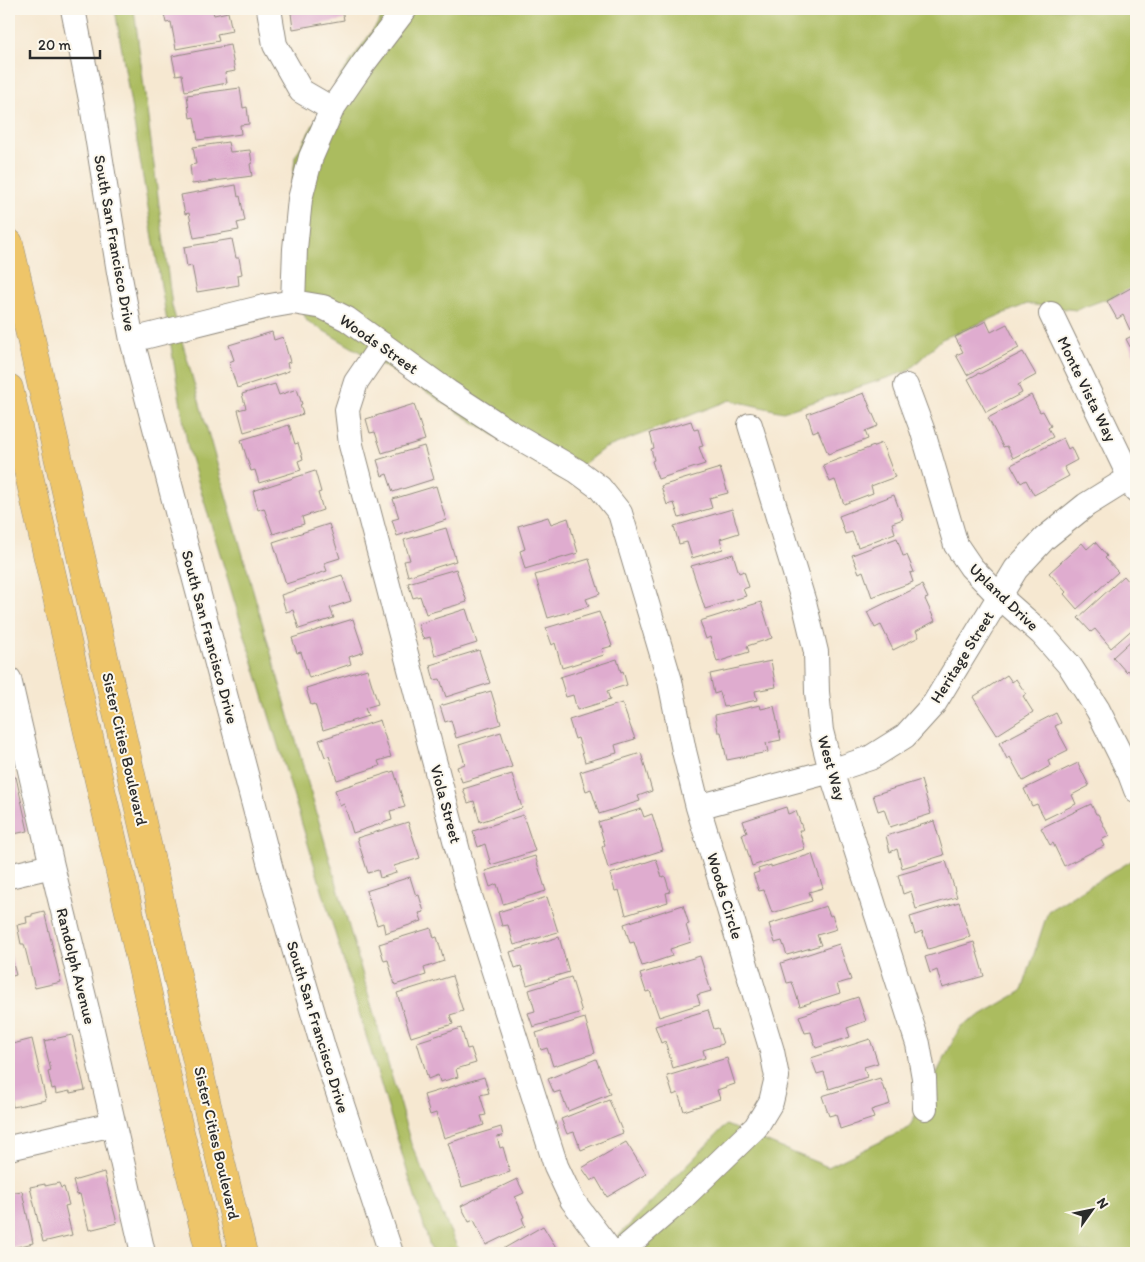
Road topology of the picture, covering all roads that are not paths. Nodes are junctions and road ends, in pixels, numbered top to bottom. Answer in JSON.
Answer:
{"nodes":[{"id":1,"x":73,"y":9,"type":"edge"},
{"id":2,"x":269,"y":9,"type":"edge"},
{"id":3,"x":405,"y":9,"type":"edge"},
{"id":4,"x":332,"y":109,"type":"junction"},
{"id":5,"x":9,"y":243,"type":"edge"},
{"id":6,"x":293,"y":302,"type":"junction"},
{"id":7,"x":1051,"y":314,"type":"dead end"},
{"id":8,"x":132,"y":340,"type":"junction"},
{"id":9,"x":382,"y":344,"type":"junction"},
{"id":10,"x":906,"y":386,"type":"dead end"},
{"id":11,"x":9,"y":388,"type":"edge"},
{"id":12,"x":750,"y":425,"type":"dead end"},
{"id":13,"x":1134,"y":480,"type":"edge"},
{"id":14,"x":600,"y":488,"type":"joint"},
{"id":15,"x":999,"y":596,"type":"junction"},
{"id":16,"x":9,"y":679,"type":"edge"},
{"id":17,"x":831,"y":771,"type":"junction"},
{"id":18,"x":1136,"y":790,"type":"edge"},
{"id":19,"x":698,"y":807,"type":"junction"},
{"id":20,"x":52,"y":866,"type":"junction"},
{"id":21,"x":9,"y":876,"type":"edge"},
{"id":22,"x":925,"y":1108,"type":"dead end"},
{"id":23,"x":113,"y":1124,"type":"junction"},
{"id":24,"x":9,"y":1148,"type":"edge"},
{"id":25,"x":143,"y":1253,"type":"edge"},
{"id":26,"x":210,"y":1253,"type":"edge"},
{"id":27,"x":243,"y":1253,"type":"edge"},
{"id":28,"x":391,"y":1253,"type":"edge"},
{"id":29,"x":612,"y":1253,"type":"edge"},
{"id":30,"x":619,"y":1253,"type":"edge"}],
"edges":[{"from":1,"to":8,"type":"street","name":"South San Francisco Drive"},
{"from":2,"to":4,"type":"street"},
{"from":3,"to":4,"type":"street"},
{"from":4,"to":6,"type":"street"},
{"from":5,"to":27,"type":"main road","name":"Sister Cities Boulevard"},
{"from":6,"to":8,"type":"street","name":"Woods Street"},
{"from":6,"to":9,"type":"street","name":"Woods Street"},
{"from":7,"to":13,"type":"street","name":"Monte Vista Way"},
{"from":8,"to":28,"type":"street","name":"South San Francisco Drive"},
{"from":9,"to":14,"type":"street","name":"Woods Street"},
{"from":9,"to":29,"type":"street","name":"Viola Street"},
{"from":10,"to":15,"type":"street","name":"Upland Drive"},
{"from":11,"to":26,"type":"main road","name":"Sister Cities Boulevard"},
{"from":12,"to":17,"type":"street","name":"West Way"},
{"from":13,"to":15,"type":"street","name":"Heritage Street"},
{"from":14,"to":19,"type":"street","name":"Woods Circle"},
{"from":15,"to":17,"type":"street","name":"Heritage Street"},
{"from":15,"to":18,"type":"street","name":"Upland Drive"},
{"from":16,"to":20,"type":"street","name":"Randolph Avenue"},
{"from":17,"to":19,"type":"street","name":"Heritage Street"},
{"from":17,"to":22,"type":"street","name":"West Way"},
{"from":19,"to":30,"type":"street","name":"Woods Circle"},
{"from":20,"to":21,"type":"street"},
{"from":20,"to":23,"type":"street","name":"Randolph Avenue"},
{"from":23,"to":24,"type":"street"},
{"from":23,"to":25,"type":"street","name":"Randolph Avenue"}]}
